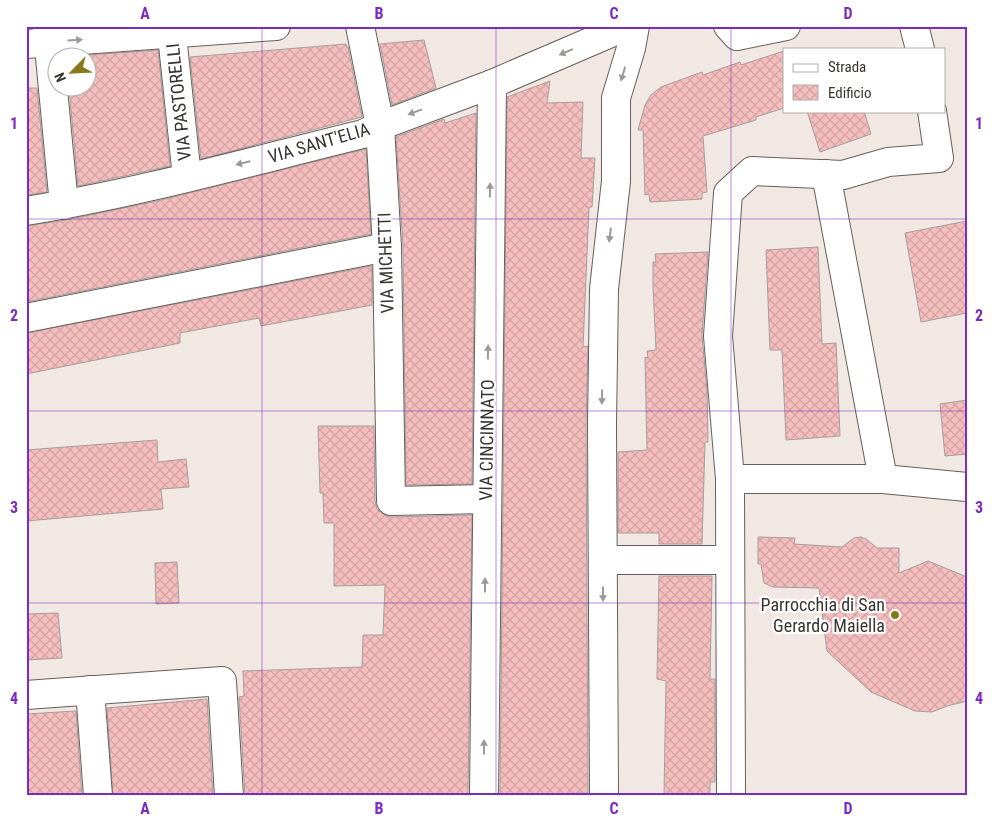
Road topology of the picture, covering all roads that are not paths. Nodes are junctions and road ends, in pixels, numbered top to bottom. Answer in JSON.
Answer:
{"nodes":[{"id":1,"x":276,"y":26,"type":"edge"},
{"id":2,"x":360,"y":26,"type":"edge"},
{"id":3,"x":627,"y":26,"type":"edge"},
{"id":4,"x":635,"y":26,"type":"edge"},
{"id":5,"x":728,"y":26,"type":"edge"},
{"id":6,"x":786,"y":26,"type":"edge"},
{"id":7,"x":914,"y":26,"type":"edge"},
{"id":8,"x":172,"y":30,"type":"edge"},
{"id":9,"x":40,"y":37,"type":"edge"},
{"id":10,"x":920,"y":48,"type":"edge"},
{"id":11,"x":492,"y":84,"type":"junction"},
{"id":12,"x":932,"y":112,"type":"edge"},
{"id":13,"x":380,"y":126,"type":"junction"},
{"id":14,"x":826,"y":174,"type":"junction"},
{"id":15,"x":187,"y":177,"type":"junction"},
{"id":16,"x":64,"y":205,"type":"junction"},
{"id":17,"x":26,"y":211,"type":"edge"},
{"id":18,"x":387,"y":247,"type":"junction"},
{"id":19,"x":26,"y":318,"type":"edge"},
{"id":20,"x":730,"y":479,"type":"junction"},
{"id":21,"x":883,"y":479,"type":"junction"},
{"id":22,"x":967,"y":487,"type":"edge"},
{"id":23,"x":486,"y":499,"type":"junction"},
{"id":24,"x":603,"y":560,"type":"junction"},
{"id":25,"x":730,"y":560,"type":"junction"},
{"id":26,"x":90,"y":690,"type":"junction"},
{"id":27,"x":26,"y":695,"type":"edge"},
{"id":28,"x":98,"y":796,"type":"edge"},
{"id":29,"x":229,"y":796,"type":"edge"},
{"id":30,"x":484,"y":796,"type":"edge"},
{"id":31,"x":604,"y":796,"type":"edge"},
{"id":32,"x":731,"y":796,"type":"edge"}],
"edges":[{"from":1,"to":8,"type":"street"},
{"from":2,"to":13,"type":"street","name":"VIA MICHETTI"},
{"from":3,"to":11,"type":"street","name":"VIA SANT'ELIA","one_way":true},
{"from":4,"to":24,"type":"street","one_way":true},
{"from":5,"to":6,"type":"street"},
{"from":7,"to":10,"type":"street"},
{"from":9,"to":8,"type":"street","one_way":true},
{"from":8,"to":15,"type":"street","name":"VIA PASTORELLI"},
{"from":9,"to":16,"type":"street"},
{"from":11,"to":13,"type":"street","name":"VIA SANT'ELIA","one_way":true},
{"from":23,"to":11,"type":"street","name":"VIA CINCINNATO","one_way":true},
{"from":12,"to":14,"type":"street"},
{"from":13,"to":15,"type":"street","name":"VIA SANT'ELIA","one_way":true},
{"from":13,"to":18,"type":"street","name":"VIA MICHETTI"},
{"from":14,"to":20,"type":"street"},
{"from":14,"to":21,"type":"street"},
{"from":15,"to":16,"type":"street","name":"VIA SANT'ELIA"},
{"from":16,"to":17,"type":"street","name":"VIA SANT'ELIA"},
{"from":18,"to":19,"type":"street"},
{"from":18,"to":23,"type":"street","name":"VIA MICHETTI"},
{"from":20,"to":21,"type":"street"},
{"from":20,"to":25,"type":"street"},
{"from":21,"to":22,"type":"street"},
{"from":30,"to":23,"type":"street","name":"VIA CINCINNATO","one_way":true},
{"from":24,"to":25,"type":"street"},
{"from":24,"to":31,"type":"street","one_way":true},
{"from":25,"to":32,"type":"street"},
{"from":26,"to":27,"type":"street"},
{"from":26,"to":28,"type":"street"},
{"from":26,"to":29,"type":"street"}]}
